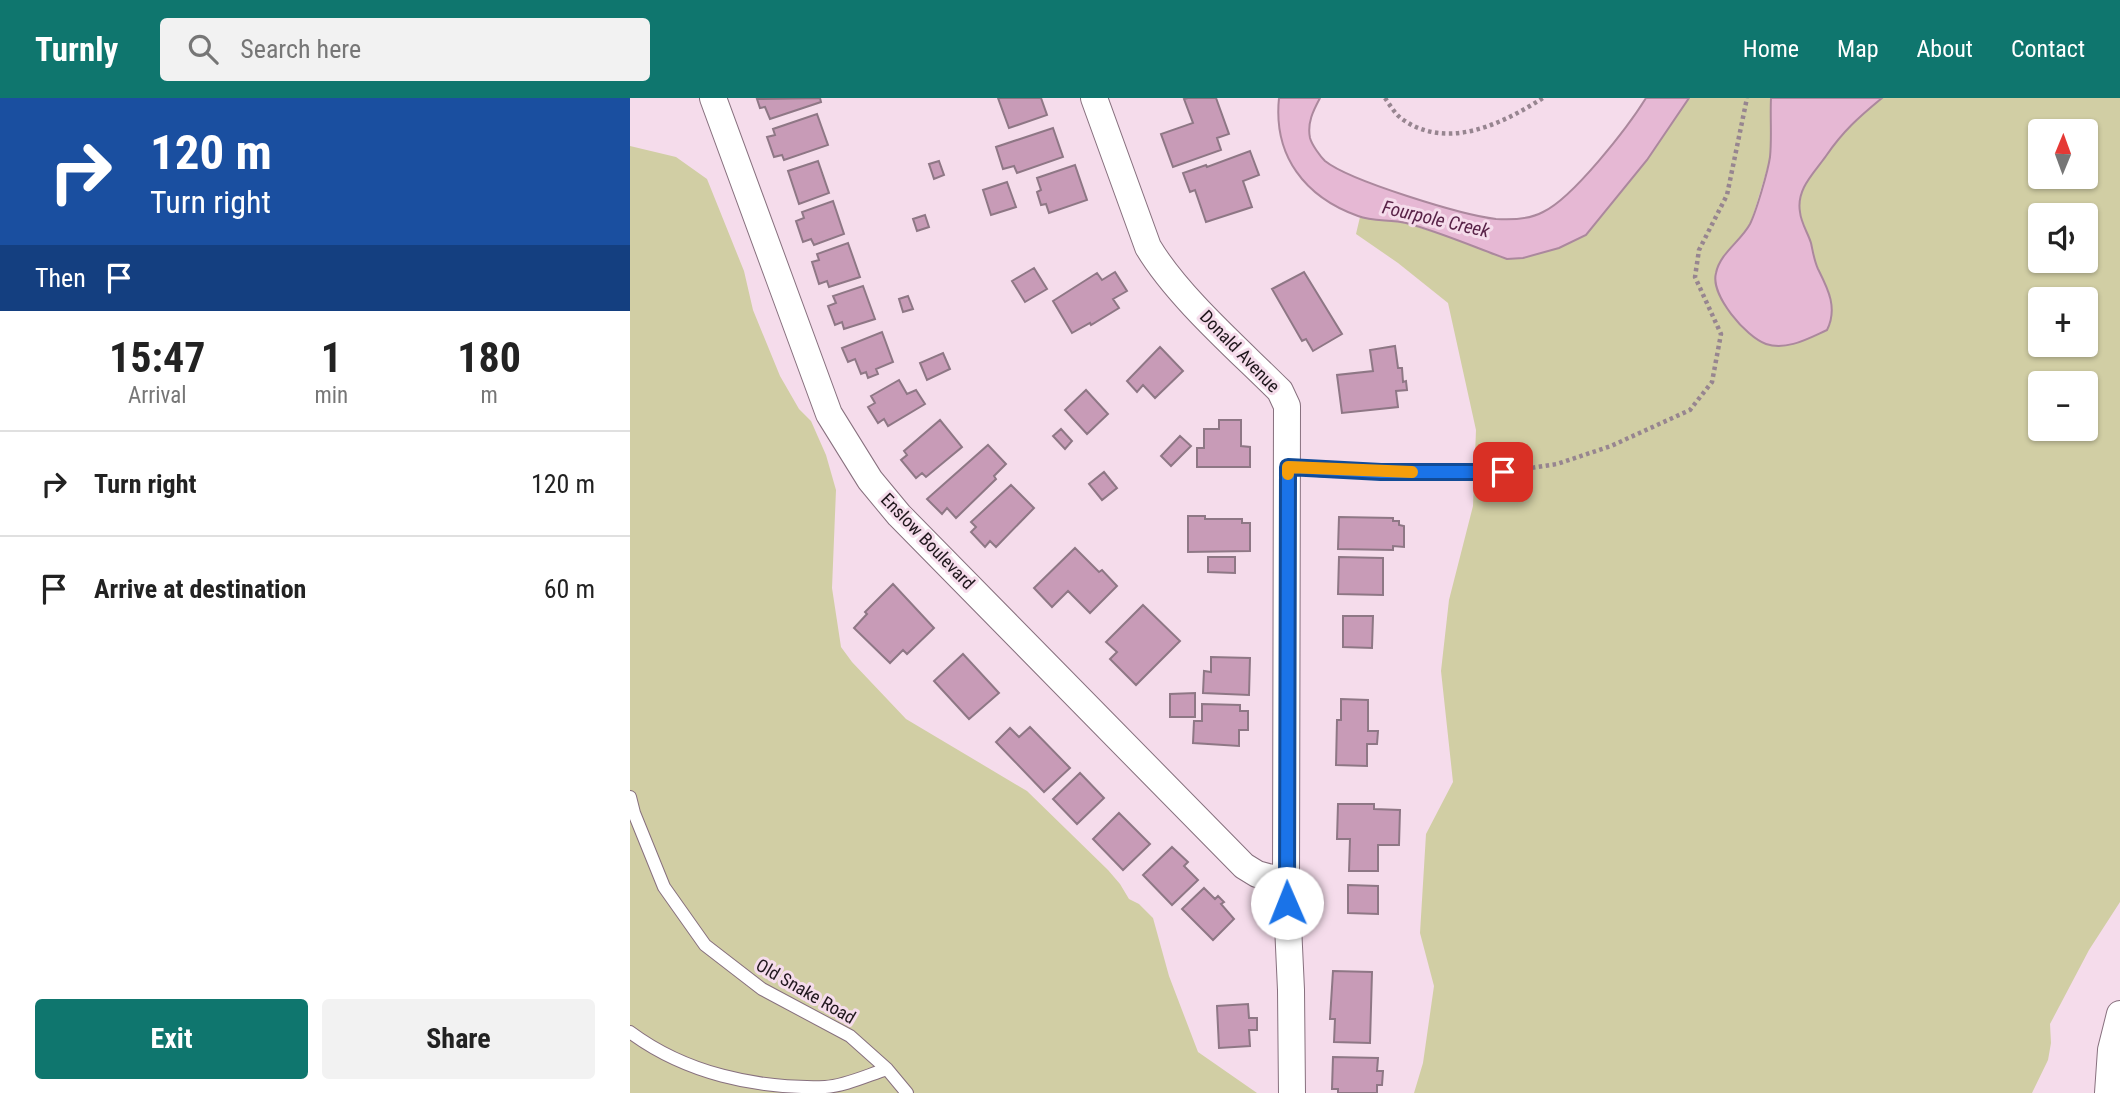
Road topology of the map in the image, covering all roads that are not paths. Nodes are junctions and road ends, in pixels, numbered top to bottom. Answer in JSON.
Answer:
{"nodes":[{"id":1,"x":713,"y":98,"type":"edge"},
{"id":2,"x":1094,"y":98,"type":"edge"},
{"id":3,"x":1288,"y":467,"type":"junction"},
{"id":4,"x":1503,"y":472,"type":"road end"},
{"id":5,"x":630,"y":797,"type":"edge"},
{"id":6,"x":1286,"y":882,"type":"junction"},
{"id":7,"x":2120,"y":1014,"type":"edge"},
{"id":8,"x":630,"y":1032,"type":"edge"},
{"id":9,"x":887,"y":1069,"type":"junction"},
{"id":10,"x":907,"y":1093,"type":"edge"},
{"id":11,"x":1292,"y":1093,"type":"edge"},
{"id":12,"x":2108,"y":1093,"type":"edge"}],
"edges":[{"from":1,"to":6,"type":"street","name":"Enslow Boulevard"},
{"from":2,"to":3,"type":"street","name":"Donald Avenue"},
{"from":3,"to":4,"type":"lane"},
{"from":3,"to":6,"type":"street","name":"Donald Avenue"},
{"from":5,"to":9,"type":"lane","name":"Old Snake Road"},
{"from":6,"to":11,"type":"street","name":"Donald Avenue"},
{"from":7,"to":12,"type":"street"},
{"from":8,"to":9,"type":"lane"},
{"from":9,"to":10,"type":"lane","name":"Old Snake Road"}]}
